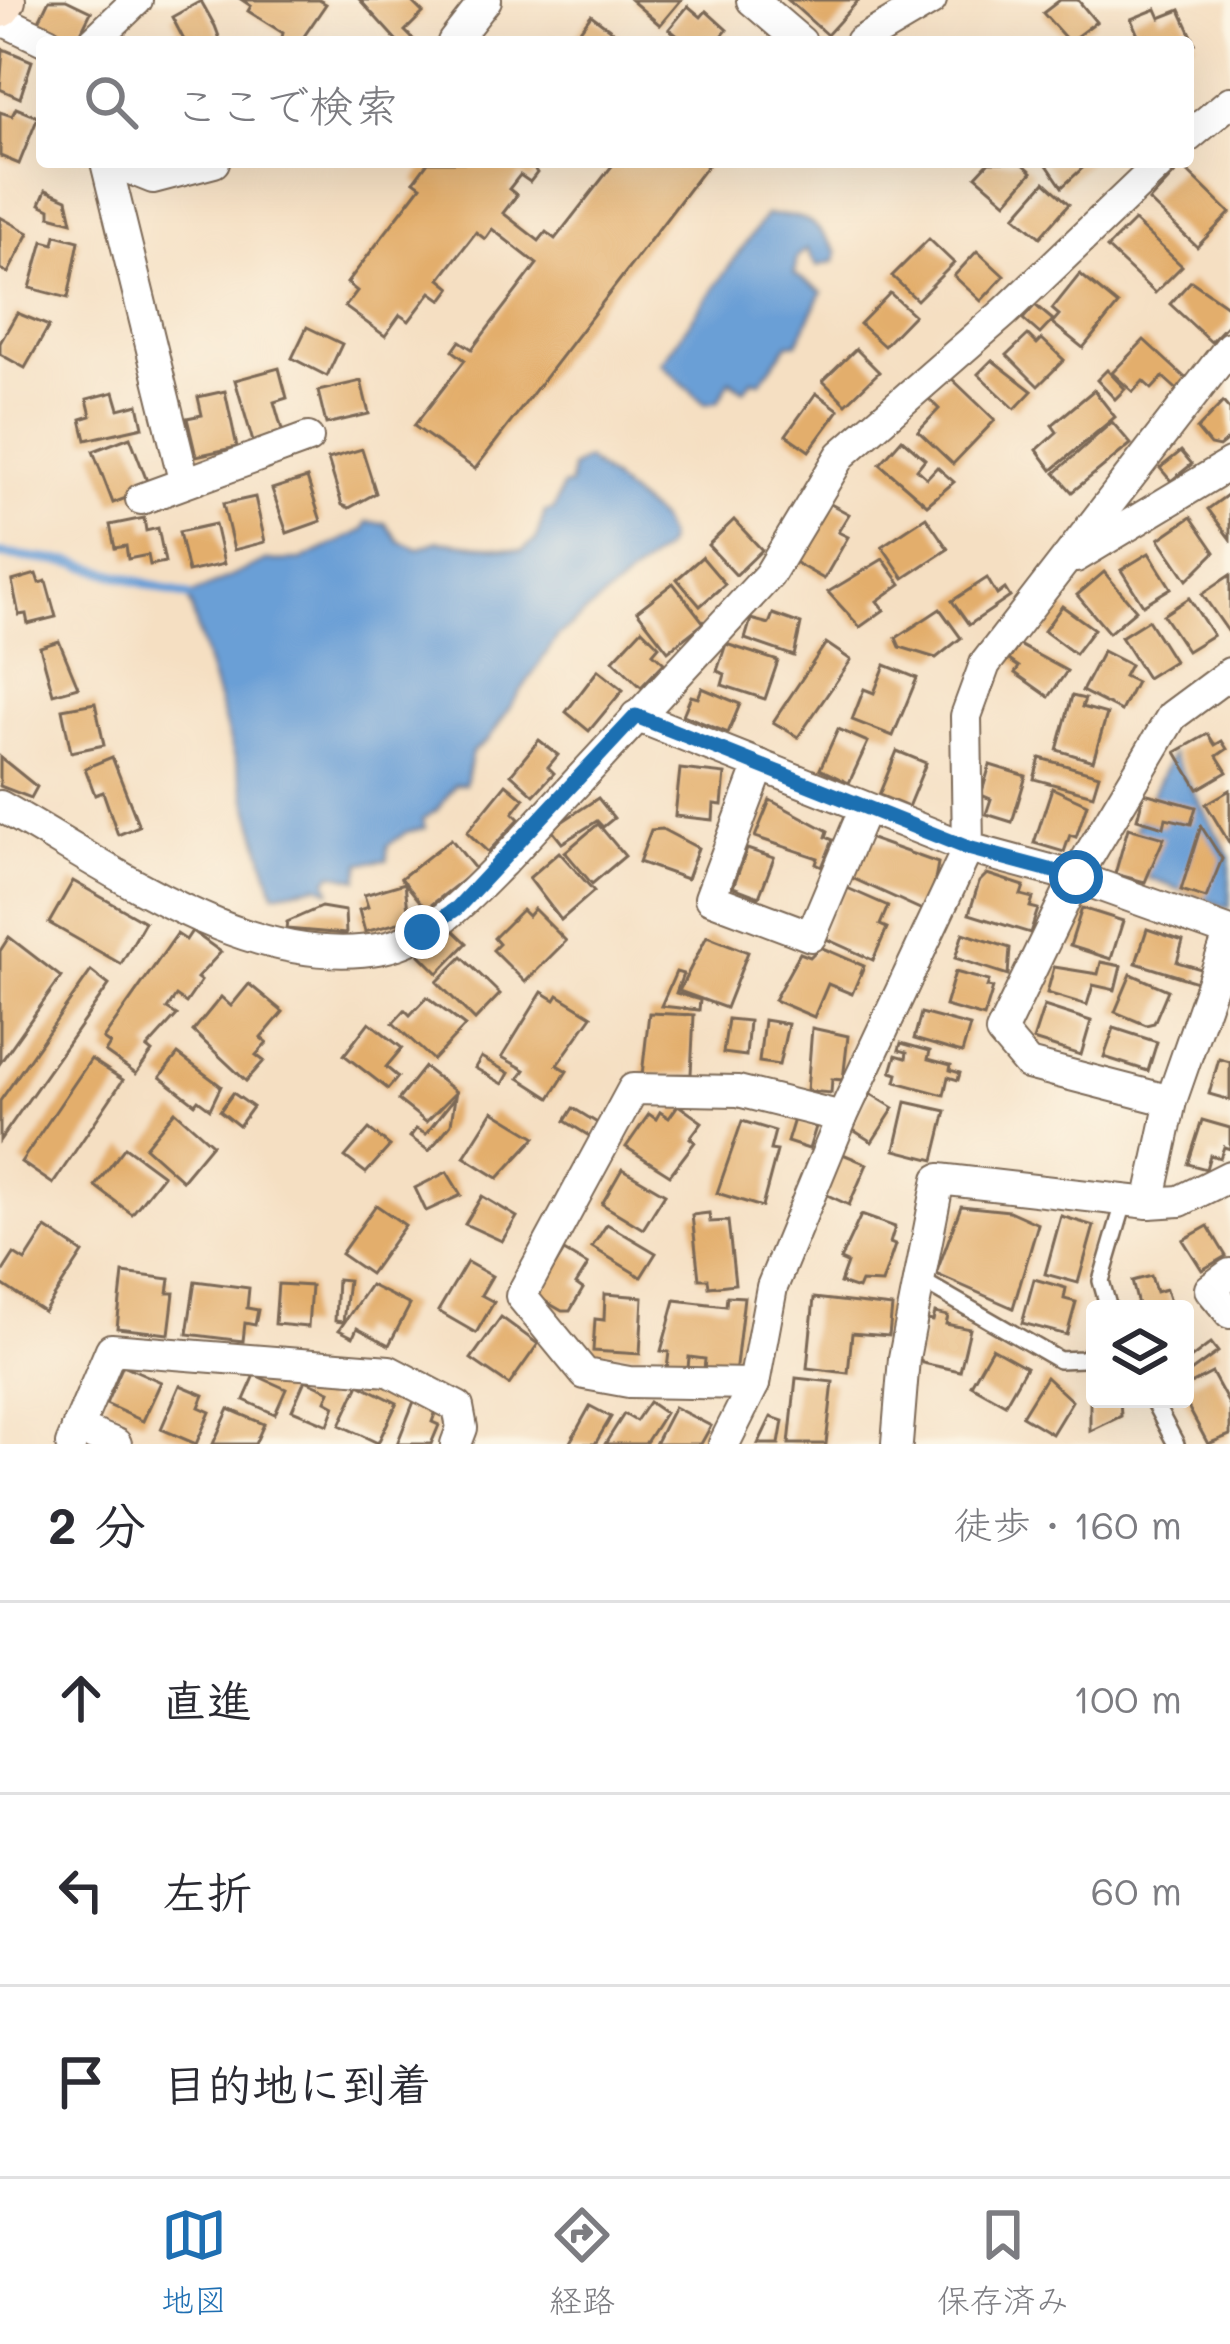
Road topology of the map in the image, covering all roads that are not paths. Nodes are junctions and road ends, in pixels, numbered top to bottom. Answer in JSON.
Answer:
{"nodes":[{"id":1,"x":137,"y":0,"type":"edge"},
{"id":2,"x":486,"y":0,"type":"edge"},
{"id":3,"x":752,"y":0,"type":"edge"},
{"id":4,"x":931,"y":0,"type":"edge"},
{"id":5,"x":0,"y":19,"type":"edge"},
{"id":6,"x":36,"y":36,"type":"edge"},
{"id":7,"x":99,"y":36,"type":"edge"},
{"id":8,"x":458,"y":36,"type":"edge"},
{"id":9,"x":794,"y":36,"type":"edge"},
{"id":10,"x":870,"y":36,"type":"edge"},
{"id":11,"x":1230,"y":103,"type":"edge"},
{"id":12,"x":1194,"y":132,"type":"edge"},
{"id":13,"x":111,"y":168,"type":"edge"},
{"id":14,"x":126,"y":168,"type":"edge"},
{"id":15,"x":191,"y":168,"type":"edge"},
{"id":16,"x":1156,"y":168,"type":"edge"},
{"id":17,"x":1230,"y":347,"type":"edge"},
{"id":18,"x":308,"y":438,"type":"dead end"},
{"id":19,"x":1230,"y":464,"type":"edge"},
{"id":20,"x":184,"y":480,"type":"junction"},
{"id":21,"x":141,"y":499,"type":"dead end"},
{"id":22,"x":1064,"y":564,"type":"junction"},
{"id":23,"x":1225,"y":688,"type":"edge"},
{"id":24,"x":636,"y":716,"type":"junction"},
{"id":25,"x":760,"y":765,"type":"junction"},
{"id":26,"x":0,"y":806,"type":"edge"},
{"id":27,"x":865,"y":808,"type":"junction"},
{"id":28,"x":968,"y":848,"type":"junction"},
{"id":29,"x":1076,"y":877,"type":"junction"},
{"id":30,"x":1230,"y":932,"type":"edge"},
{"id":31,"x":1171,"y":1101,"type":"junction"},
{"id":32,"x":842,"y":1117,"type":"junction"},
{"id":33,"x":1230,"y":1176,"type":"edge"},
{"id":34,"x":1136,"y":1203,"type":"junction"},
{"id":35,"x":1230,"y":1274,"type":"edge"},
{"id":36,"x":917,"y":1279,"type":"junction"},
{"id":37,"x":1106,"y":1300,"type":"edge"},
{"id":38,"x":1230,"y":1313,"type":"edge"},
{"id":39,"x":1086,"y":1357,"type":"edge"},
{"id":40,"x":754,"y":1384,"type":"junction"},
{"id":41,"x":1157,"y":1408,"type":"edge"},
{"id":42,"x":74,"y":1436,"type":"edge"},
{"id":43,"x":116,"y":1444,"type":"edge"},
{"id":44,"x":456,"y":1444,"type":"edge"},
{"id":45,"x":724,"y":1444,"type":"edge"},
{"id":46,"x":897,"y":1444,"type":"edge"},
{"id":47,"x":1176,"y":1444,"type":"edge"}],
"edges":[{"from":1,"to":7,"type":"street"},
{"from":2,"to":8,"type":"street"},
{"from":3,"to":9,"type":"street"},
{"from":4,"to":10,"type":"street"},
{"from":5,"to":6,"type":"street"},
{"from":11,"to":12,"type":"street"},
{"from":13,"to":20,"type":"street"},
{"from":14,"to":15,"type":"street"},
{"from":16,"to":24,"type":"street"},
{"from":17,"to":22,"type":"street"},
{"from":18,"to":20,"type":"street"},
{"from":19,"to":22,"type":"street"},
{"from":20,"to":21,"type":"street"},
{"from":22,"to":28,"type":"street"},
{"from":23,"to":29,"type":"street"},
{"from":24,"to":25,"type":"street"},
{"from":24,"to":26,"type":"street"},
{"from":25,"to":27,"type":"street"},
{"from":25,"to":27,"type":"street"},
{"from":27,"to":28,"type":"street"},
{"from":28,"to":29,"type":"street"},
{"from":28,"to":32,"type":"street"},
{"from":29,"to":30,"type":"street"},
{"from":29,"to":31,"type":"street"},
{"from":30,"to":31,"type":"street"},
{"from":31,"to":34,"type":"street"},
{"from":32,"to":40,"type":"street"},
{"from":32,"to":40,"type":"street"},
{"from":33,"to":34,"type":"street"},
{"from":34,"to":36,"type":"street"},
{"from":34,"to":37,"type":"lane"},
{"from":35,"to":38,"type":"street"},
{"from":36,"to":39,"type":"lane"},
{"from":36,"to":46,"type":"street"},
{"from":40,"to":45,"type":"street"},
{"from":41,"to":47,"type":"lane"},
{"from":42,"to":43,"type":"street"},
{"from":42,"to":44,"type":"street"}]}
